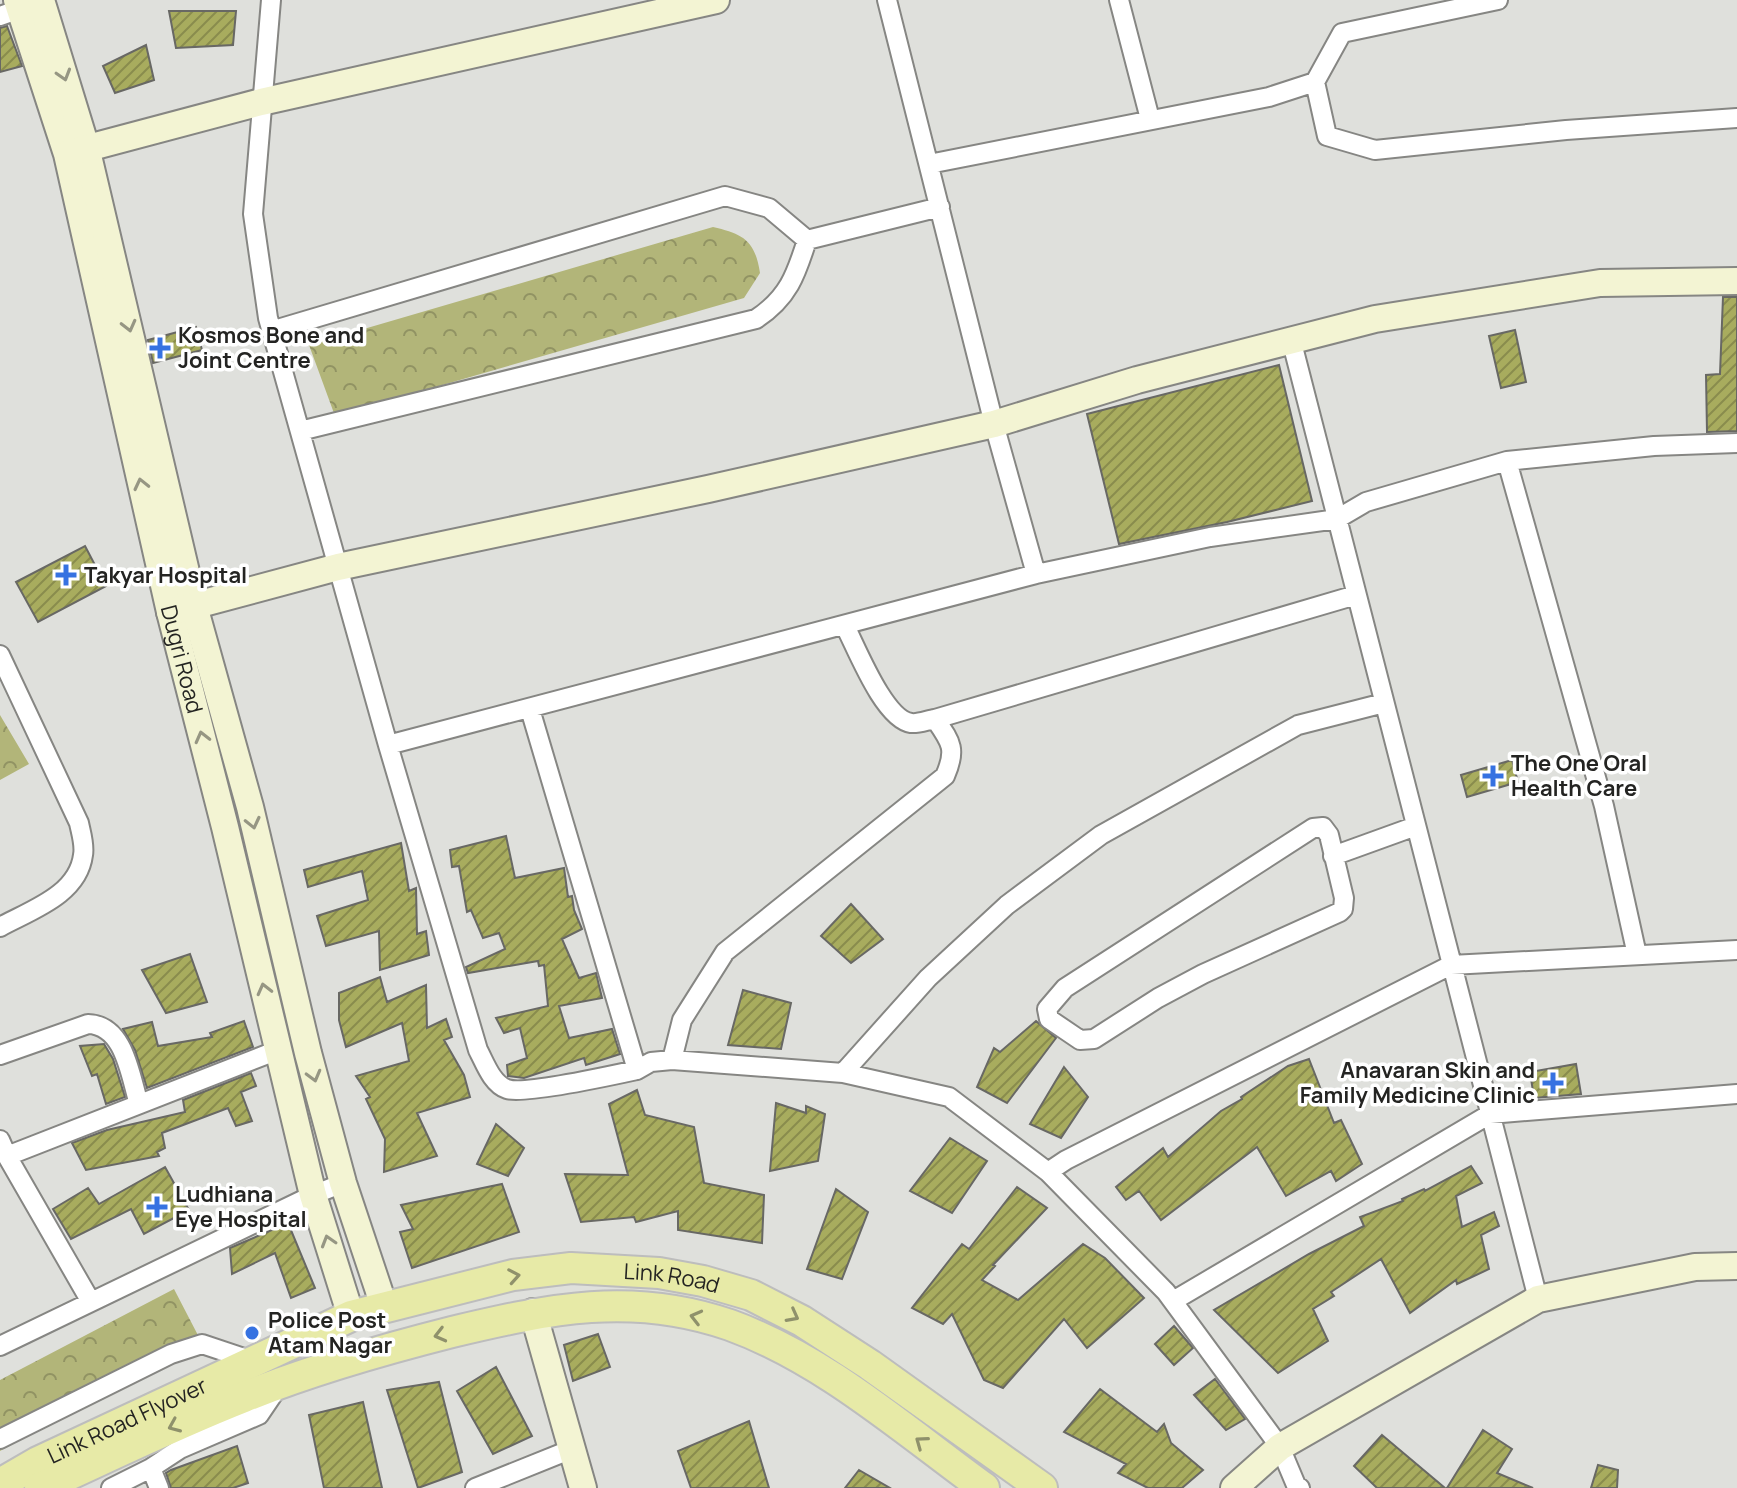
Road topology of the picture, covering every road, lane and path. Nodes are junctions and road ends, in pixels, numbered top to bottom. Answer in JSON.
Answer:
{"nodes":[{"id":1,"x":271,"y":0,"type":"edge"},
{"id":2,"x":716,"y":0,"type":"edge"},
{"id":3,"x":887,"y":0,"type":"edge"},
{"id":4,"x":1119,"y":0,"type":"edge"},
{"id":5,"x":1498,"y":0,"type":"edge"},
{"id":6,"x":20,"y":6,"type":"edge"},
{"id":7,"x":1315,"y":82,"type":"junction"},
{"id":8,"x":261,"y":102,"type":"junction"},
{"id":9,"x":1737,"y":118,"type":"edge"},
{"id":10,"x":1150,"y":119,"type":"junction"},
{"id":11,"x":77,"y":150,"type":"junction"},
{"id":12,"x":929,"y":164,"type":"junction"},
{"id":13,"x":940,"y":207,"type":"junction"},
{"id":14,"x":807,"y":240,"type":"junction"},
{"id":15,"x":1737,"y":281,"type":"edge"},
{"id":16,"x":271,"y":331,"type":"junction"},
{"id":17,"x":1291,"y":339,"type":"junction"},
{"id":18,"x":994,"y":424,"type":"junction"},
{"id":19,"x":300,"y":431,"type":"junction"},
{"id":20,"x":1737,"y":443,"type":"edge"},
{"id":21,"x":1507,"y":461,"type":"junction"},
{"id":22,"x":1337,"y":519,"type":"junction"},
{"id":23,"x":338,"y":567,"type":"junction"},
{"id":24,"x":1036,"y":574,"type":"junction"},
{"id":25,"x":1356,"y":595,"type":"junction"},
{"id":26,"x":182,"y":609,"type":"junction"},
{"id":27,"x":845,"y":626,"type":"junction"},
{"id":28,"x":0,"y":655,"type":"edge"},
{"id":29,"x":1384,"y":703,"type":"junction"},
{"id":30,"x":530,"y":709,"type":"junction"},
{"id":31,"x":935,"y":719,"type":"junction"},
{"id":32,"x":388,"y":745,"type":"junction"},
{"id":33,"x":1416,"y":826,"type":"junction"},
{"id":34,"x":1333,"y":856,"type":"junction"},
{"id":35,"x":0,"y":927,"type":"edge"},
{"id":36,"x":1737,"y":950,"type":"edge"},
{"id":37,"x":1637,"y":955,"type":"junction"},
{"id":38,"x":1451,"y":965,"type":"junction"},
{"id":39,"x":278,"y":1050,"type":"junction"},
{"id":40,"x":0,"y":1055,"type":"edge"},
{"id":41,"x":672,"y":1060,"type":"junction"},
{"id":42,"x":637,"y":1070,"type":"junction"},
{"id":43,"x":843,"y":1073,"type":"junction"},
{"id":44,"x":1737,"y":1094,"type":"edge"},
{"id":45,"x":139,"y":1104,"type":"junction"},
{"id":46,"x":1490,"y":1114,"type":"junction"},
{"id":47,"x":3,"y":1148,"type":"edge"},
{"id":48,"x":1048,"y":1172,"type":"junction"},
{"id":49,"x":343,"y":1183,"type":"junction"},
{"id":50,"x":313,"y":1195,"type":"junction"},
{"id":51,"x":1737,"y":1266,"type":"edge"},
{"id":52,"x":1538,"y":1299,"type":"junction"},
{"id":53,"x":1173,"y":1301,"type":"junction"},
{"id":54,"x":91,"y":1302,"type":"junction"},
{"id":55,"x":384,"y":1306,"type":"junction"},
{"id":56,"x":533,"y":1312,"type":"junction"},
{"id":57,"x":351,"y":1316,"type":"junction"},
{"id":58,"x":0,"y":1346,"type":"edge"},
{"id":59,"x":255,"y":1362,"type":"junction"},
{"id":60,"x":279,"y":1384,"type":"junction"},
{"id":61,"x":0,"y":1439,"type":"edge"},
{"id":62,"x":1280,"y":1447,"type":"junction"},
{"id":63,"x":572,"y":1449,"type":"junction"},
{"id":64,"x":151,"y":1468,"type":"junction"},
{"id":65,"x":0,"y":1484,"type":"edge"},
{"id":66,"x":40,"y":1488,"type":"edge"},
{"id":67,"x":111,"y":1488,"type":"edge"},
{"id":68,"x":159,"y":1488,"type":"edge"},
{"id":69,"x":475,"y":1488,"type":"edge"},
{"id":70,"x":583,"y":1488,"type":"edge"},
{"id":71,"x":984,"y":1488,"type":"edge"},
{"id":72,"x":1042,"y":1488,"type":"edge"},
{"id":73,"x":1234,"y":1488,"type":"edge"},
{"id":74,"x":1300,"y":1488,"type":"edge"}],
"edges":[{"from":1,"to":8,"type":"street"},
{"from":2,"to":8,"type":"street"},
{"from":3,"to":12,"type":"street"},
{"from":4,"to":10,"type":"street"},
{"from":5,"to":7,"type":"street"},
{"from":6,"to":11,"type":"street","name":"Dugri Road"},
{"from":7,"to":9,"type":"street"},
{"from":7,"to":10,"type":"street"},
{"from":8,"to":11,"type":"street"},
{"from":8,"to":16,"type":"street"},
{"from":10,"to":12,"type":"street"},
{"from":11,"to":26,"type":"street","name":"Dugri Road"},
{"from":12,"to":13,"type":"street"},
{"from":13,"to":14,"type":"street"},
{"from":13,"to":18,"type":"street"},
{"from":14,"to":16,"type":"street"},
{"from":14,"to":19,"type":"street"},
{"from":15,"to":17,"type":"street"},
{"from":16,"to":19,"type":"street"},
{"from":17,"to":18,"type":"street"},
{"from":17,"to":22,"type":"street"},
{"from":18,"to":23,"type":"street"},
{"from":18,"to":24,"type":"street"},
{"from":19,"to":23,"type":"street"},
{"from":20,"to":21,"type":"street"},
{"from":21,"to":22,"type":"street"},
{"from":21,"to":37,"type":"street"},
{"from":22,"to":24,"type":"street"},
{"from":22,"to":25,"type":"street"},
{"from":23,"to":26,"type":"street"},
{"from":23,"to":32,"type":"street"},
{"from":24,"to":27,"type":"street"},
{"from":25,"to":29,"type":"street"},
{"from":25,"to":31,"type":"street"},
{"from":39,"to":26,"type":"street","name":"Dugri Road","one_way":true},
{"from":26,"to":49,"type":"street","name":"Dugri Road","one_way":true},
{"from":27,"to":30,"type":"street"},
{"from":27,"to":31,"type":"street"},
{"from":28,"to":35,"type":"street"},
{"from":29,"to":33,"type":"street"},
{"from":29,"to":43,"type":"street"},
{"from":30,"to":32,"type":"street"},
{"from":30,"to":42,"type":"street"},
{"from":31,"to":41,"type":"street"},
{"from":32,"to":42,"type":"street"},
{"from":33,"to":34,"type":"street"},
{"from":33,"to":38,"type":"street"},
{"from":34,"to":34,"type":"street"},
{"from":36,"to":37,"type":"street"},
{"from":37,"to":38,"type":"street"},
{"from":38,"to":46,"type":"street"},
{"from":38,"to":48,"type":"street"},
{"from":39,"to":45,"type":"street"},
{"from":39,"to":50,"type":"street","name":"Dugri Road"},
{"from":40,"to":45,"type":"street"},
{"from":41,"to":42,"type":"street"},
{"from":41,"to":43,"type":"street"},
{"from":43,"to":48,"type":"street"},
{"from":44,"to":46,"type":"street"},
{"from":45,"to":47,"type":"street"},
{"from":46,"to":52,"type":"street"},
{"from":46,"to":53,"type":"street"},
{"from":47,"to":54,"type":"street"},
{"from":48,"to":53,"type":"street"},
{"from":49,"to":50,"type":"street"},
{"from":49,"to":55,"type":"street","name":"Dugri Road"},
{"from":50,"to":54,"type":"street"},
{"from":57,"to":50,"type":"street","name":"Dugri Road","one_way":true},
{"from":51,"to":52,"type":"street"},
{"from":52,"to":62,"type":"street"},
{"from":53,"to":62,"type":"street"},
{"from":54,"to":58,"type":"street"},
{"from":55,"to":57,"type":"main road","name":"Link Road"},
{"from":55,"to":72,"type":"main road","name":"Link Road","one_way":true},
{"from":56,"to":60,"type":"main road","name":"Link Road","one_way":true},
{"from":56,"to":63,"type":"street"},
{"from":71,"to":56,"type":"main road","name":"Link Road","one_way":true},
{"from":57,"to":59,"type":"main road","name":"Link Road"},
{"from":59,"to":61,"type":"street"},
{"from":59,"to":65,"type":"main road","name":"Link Road Flyover"},
{"from":60,"to":64,"type":"street"},
{"from":60,"to":66,"type":"main road","name":"Link Road Flyover","one_way":true},
{"from":62,"to":73,"type":"street"},
{"from":62,"to":74,"type":"street"},
{"from":63,"to":69,"type":"street"},
{"from":63,"to":70,"type":"street"},
{"from":64,"to":67,"type":"street"},
{"from":64,"to":68,"type":"street"}]}
